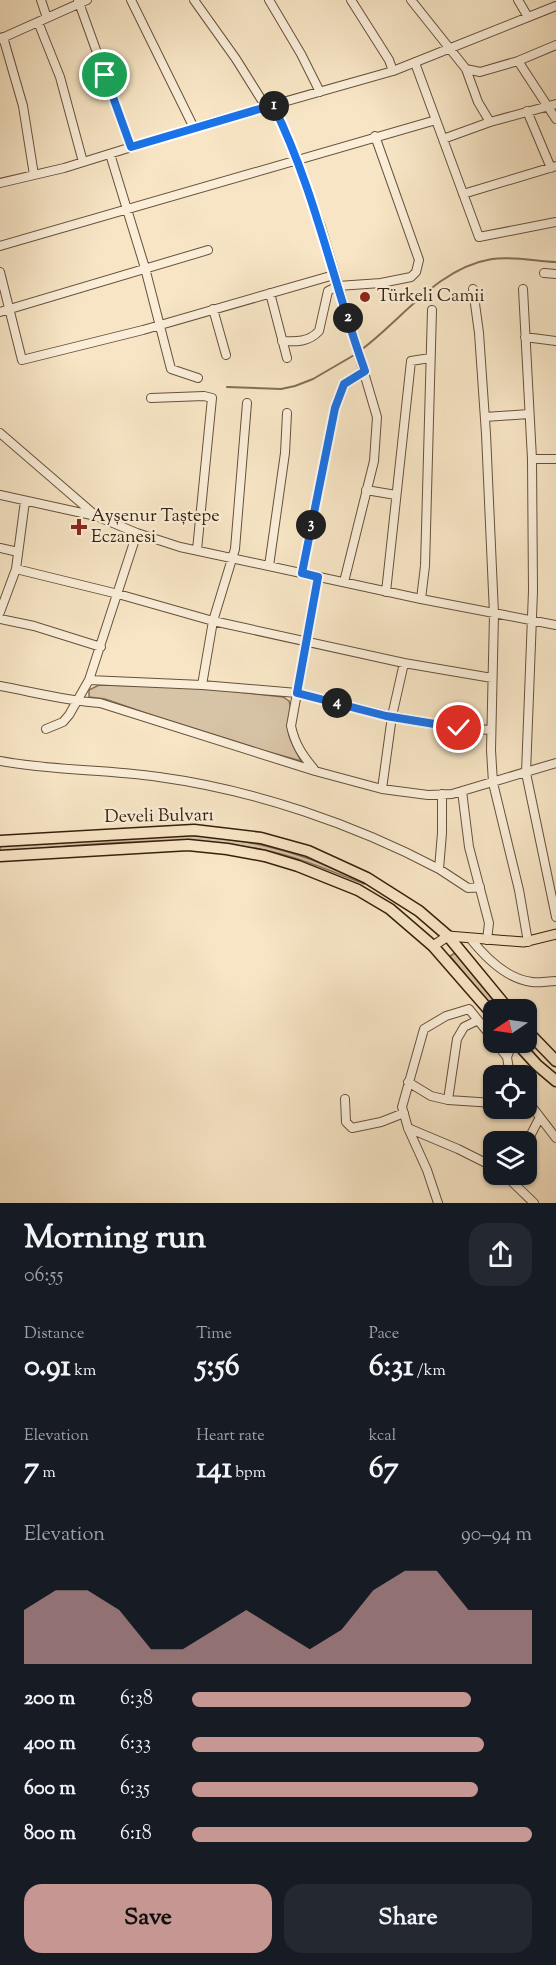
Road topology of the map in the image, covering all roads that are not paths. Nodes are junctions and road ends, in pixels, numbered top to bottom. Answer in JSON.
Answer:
{"nodes":[{"id":1,"x":41,"y":0,"type":"edge"},
{"id":2,"x":131,"y":0,"type":"edge"},
{"id":3,"x":194,"y":0,"type":"edge"},
{"id":4,"x":269,"y":0,"type":"edge"},
{"id":5,"x":351,"y":0,"type":"edge"},
{"id":6,"x":518,"y":0,"type":"edge"},
{"id":7,"x":81,"y":1,"type":"edge"},
{"id":8,"x":415,"y":1,"type":"edge"},
{"id":9,"x":556,"y":6,"type":"edge"},
{"id":10,"x":528,"y":17,"type":"junction"},
{"id":11,"x":47,"y":18,"type":"junction"},
{"id":12,"x":38,"y":22,"type":"junction"},
{"id":13,"x":2,"y":38,"type":"edge"},
{"id":14,"x":556,"y":45,"type":"edge"},
{"id":15,"x":452,"y":49,"type":"junction"},
{"id":16,"x":518,"y":61,"type":"junction"},
{"id":17,"x":415,"y":63,"type":"junction"},
{"id":18,"x":466,"y":69,"type":"junction"},
{"id":19,"x":393,"y":71,"type":"junction"},
{"id":20,"x":320,"y":92,"type":"junction"},
{"id":21,"x":556,"y":104,"type":"edge"},
{"id":22,"x":270,"y":106,"type":"junction"},
{"id":23,"x":547,"y":106,"type":"junction"},
{"id":24,"x":527,"y":111,"type":"junction"},
{"id":25,"x":556,"y":119,"type":"edge"},
{"id":26,"x":436,"y":120,"type":"junction"},
{"id":27,"x":490,"y":122,"type":"junction"},
{"id":28,"x":194,"y":128,"type":"junction"},
{"id":29,"x":375,"y":136,"type":"junction"},
{"id":30,"x":443,"y":139,"type":"junction"},
{"id":31,"x":131,"y":147,"type":"junction"},
{"id":32,"x":110,"y":154,"type":"junction"},
{"id":33,"x":296,"y":160,"type":"junction"},
{"id":34,"x":82,"y":162,"type":"junction"},
{"id":35,"x":554,"y":167,"type":"edge"},
{"id":36,"x":34,"y":175,"type":"junction"},
{"id":37,"x":0,"y":183,"type":"edge"},
{"id":38,"x":463,"y":194,"type":"junction"},
{"id":39,"x":127,"y":210,"type":"junction"},
{"id":40,"x":556,"y":222,"type":"edge"},
{"id":41,"x":0,"y":246,"type":"edge"},
{"id":42,"x":208,"y":250,"type":"dead end"},
{"id":43,"x":145,"y":268,"type":"junction"},
{"id":44,"x":0,"y":272,"type":"edge"},
{"id":45,"x":544,"y":273,"type":"dead end"},
{"id":46,"x":556,"y":274,"type":"edge"},
{"id":47,"x":334,"y":275,"type":"junction"},
{"id":48,"x":338,"y":286,"type":"junction"},
{"id":49,"x":473,"y":289,"type":"dead end"},
{"id":50,"x":523,"y":289,"type":"dead end"},
{"id":51,"x":270,"y":293,"type":"junction"},
{"id":52,"x":9,"y":309,"type":"junction"},
{"id":53,"x":213,"y":309,"type":"junction"},
{"id":54,"x":432,"y":310,"type":"dead end"},
{"id":55,"x":0,"y":312,"type":"edge"},
{"id":56,"x":159,"y":324,"type":"junction"},
{"id":57,"x":525,"y":337,"type":"junction"},
{"id":58,"x":282,"y":341,"type":"junction"},
{"id":59,"x":556,"y":341,"type":"edge"},
{"id":60,"x":226,"y":355,"type":"dead end"},
{"id":61,"x":286,"y":358,"type":"dead end"},
{"id":62,"x":430,"y":358,"type":"junction"},
{"id":63,"x":365,"y":371,"type":"junction"},
{"id":64,"x":198,"y":378,"type":"dead end"},
{"id":65,"x":151,"y":398,"type":"dead end"},
{"id":66,"x":248,"y":403,"type":"dead end"},
{"id":67,"x":287,"y":413,"type":"dead end"},
{"id":68,"x":530,"y":414,"type":"junction"},
{"id":69,"x":485,"y":417,"type":"junction"},
{"id":70,"x":0,"y":433,"type":"edge"},
{"id":71,"x":532,"y":459,"type":"junction"},
{"id":72,"x":556,"y":459,"type":"edge"},
{"id":73,"x":366,"y":490,"type":"junction"},
{"id":74,"x":0,"y":495,"type":"edge"},
{"id":75,"x":396,"y":495,"type":"junction"},
{"id":76,"x":25,"y":501,"type":"junction"},
{"id":77,"x":96,"y":516,"type":"junction"},
{"id":78,"x":137,"y":533,"type":"junction"},
{"id":79,"x":0,"y":548,"type":"edge"},
{"id":80,"x":197,"y":550,"type":"junction"},
{"id":81,"x":18,"y":552,"type":"junction"},
{"id":82,"x":231,"y":557,"type":"junction"},
{"id":83,"x":269,"y":566,"type":"junction"},
{"id":84,"x":16,"y":569,"type":"junction"},
{"id":85,"x":302,"y":573,"type":"junction"},
{"id":86,"x":318,"y":577,"type":"junction"},
{"id":87,"x":344,"y":582,"type":"junction"},
{"id":88,"x":386,"y":592,"type":"junction"},
{"id":89,"x":118,"y":594,"type":"junction"},
{"id":90,"x":421,"y":599,"type":"junction"},
{"id":91,"x":0,"y":612,"type":"edge"},
{"id":92,"x":494,"y":614,"type":"junction"},
{"id":93,"x":0,"y":619,"type":"edge"},
{"id":94,"x":213,"y":621,"type":"junction"},
{"id":95,"x":532,"y":621,"type":"junction"},
{"id":96,"x":556,"y":625,"type":"edge"},
{"id":97,"x":306,"y":641,"type":"junction"},
{"id":98,"x":101,"y":646,"type":"junction"},
{"id":99,"x":404,"y":663,"type":"junction"},
{"id":100,"x":492,"y":678,"type":"junction"},
{"id":101,"x":89,"y":680,"type":"junction"},
{"id":102,"x":202,"y":685,"type":"junction"},
{"id":103,"x":0,"y":686,"type":"edge"},
{"id":104,"x":297,"y":693,"type":"junction"},
{"id":105,"x":77,"y":702,"type":"junction"},
{"id":106,"x":392,"y":716,"type":"junction"},
{"id":107,"x":46,"y":729,"type":"dead end"},
{"id":108,"x":491,"y":730,"type":"junction"},
{"id":109,"x":0,"y":761,"type":"edge"},
{"id":110,"x":556,"y":763,"type":"edge"},
{"id":111,"x":315,"y":771,"type":"junction"},
{"id":112,"x":525,"y":773,"type":"junction"},
{"id":113,"x":493,"y":783,"type":"junction"},
{"id":114,"x":382,"y":789,"type":"junction"},
{"id":115,"x":462,"y":791,"type":"junction"},
{"id":116,"x":442,"y":794,"type":"junction"},
{"id":117,"x":0,"y":841,"type":"edge"},
{"id":118,"x":0,"y":856,"type":"edge"},
{"id":119,"x":439,"y":869,"type":"junction"},
{"id":120,"x":480,"y":887,"type":"junction"},
{"id":121,"x":556,"y":917,"type":"edge"},
{"id":122,"x":556,"y":934,"type":"edge"},
{"id":123,"x":448,"y":936,"type":"junction"},
{"id":124,"x":470,"y":938,"type":"junction"},
{"id":125,"x":487,"y":940,"type":"junction"},
{"id":126,"x":528,"y":942,"type":"junction"},
{"id":127,"x":433,"y":946,"type":"junction"},
{"id":128,"x":556,"y":981,"type":"edge"},
{"id":129,"x":500,"y":999,"type":"edge"},
{"id":130,"x":483,"y":1003,"type":"edge"},
{"id":131,"x":478,"y":1020,"type":"junction"},
{"id":132,"x":483,"y":1027,"type":"edge"},
{"id":133,"x":537,"y":1041,"type":"edge"},
{"id":134,"x":504,"y":1053,"type":"edge"},
{"id":135,"x":509,"y":1053,"type":"edge"},
{"id":136,"x":525,"y":1053,"type":"edge"},
{"id":137,"x":507,"y":1057,"type":"junction"},
{"id":138,"x":556,"y":1061,"type":"edge"},
{"id":139,"x":508,"y":1065,"type":"edge"},
{"id":140,"x":556,"y":1081,"type":"edge"},
{"id":141,"x":408,"y":1082,"type":"junction"},
{"id":142,"x":345,"y":1099,"type":"dead end"},
{"id":143,"x":448,"y":1100,"type":"junction"},
{"id":144,"x":483,"y":1102,"type":"edge"},
{"id":145,"x":404,"y":1113,"type":"junction"},
{"id":146,"x":537,"y":1113,"type":"edge"},
{"id":147,"x":540,"y":1117,"type":"junction"},
{"id":148,"x":408,"y":1128,"type":"junction"},
{"id":149,"x":533,"y":1131,"type":"edge"},
{"id":150,"x":556,"y":1138,"type":"edge"},
{"id":151,"x":483,"y":1162,"type":"edge"},
{"id":152,"x":517,"y":1185,"type":"edge"},
{"id":153,"x":438,"y":1203,"type":"edge"},
{"id":154,"x":534,"y":1203,"type":"edge"}],
"edges":[{"from":1,"to":11,"type":"street"},
{"from":2,"to":28,"type":"street"},
{"from":3,"to":22,"type":"street"},
{"from":4,"to":20,"type":"street"},
{"from":5,"to":19,"type":"street"},
{"from":6,"to":10,"type":"street"},
{"from":7,"to":11,"type":"street"},
{"from":7,"to":31,"type":"street"},
{"from":8,"to":15,"type":"street"},
{"from":9,"to":10,"type":"street"},
{"from":10,"to":15,"type":"street"},
{"from":11,"to":12,"type":"street"},
{"from":12,"to":13,"type":"street"},
{"from":12,"to":34,"type":"street"},
{"from":13,"to":36,"type":"street"},
{"from":14,"to":16,"type":"street"},
{"from":15,"to":17,"type":"street"},
{"from":15,"to":18,"type":"street"},
{"from":16,"to":18,"type":"street"},
{"from":16,"to":23,"type":"street"},
{"from":17,"to":19,"type":"street"},
{"from":17,"to":26,"type":"street"},
{"from":18,"to":27,"type":"street"},
{"from":19,"to":20,"type":"street"},
{"from":20,"to":22,"type":"street"},
{"from":21,"to":23,"type":"street"},
{"from":22,"to":28,"type":"street"},
{"from":22,"to":33,"type":"street"},
{"from":23,"to":24,"type":"street"},
{"from":23,"to":25,"type":"street"},
{"from":24,"to":27,"type":"street"},
{"from":24,"to":35,"type":"street"},
{"from":26,"to":29,"type":"street"},
{"from":26,"to":30,"type":"street"},
{"from":27,"to":30,"type":"street"},
{"from":28,"to":31,"type":"street"},
{"from":29,"to":33,"type":"street"},
{"from":29,"to":48,"type":"street"},
{"from":30,"to":38,"type":"street"},
{"from":31,"to":32,"type":"street"},
{"from":32,"to":34,"type":"street"},
{"from":32,"to":39,"type":"street"},
{"from":33,"to":39,"type":"street"},
{"from":33,"to":47,"type":"street"},
{"from":34,"to":36,"type":"street"},
{"from":35,"to":38,"type":"street"},
{"from":36,"to":37,"type":"street"},
{"from":38,"to":40,"type":"street"},
{"from":39,"to":41,"type":"street"},
{"from":39,"to":43,"type":"street"},
{"from":42,"to":43,"type":"street"},
{"from":43,"to":52,"type":"street"},
{"from":43,"to":56,"type":"street"},
{"from":44,"to":52,"type":"street"},
{"from":45,"to":46,"type":"street"},
{"from":47,"to":48,"type":"street"},
{"from":47,"to":51,"type":"street"},
{"from":48,"to":58,"type":"street"},
{"from":48,"to":63,"type":"street"},
{"from":49,"to":69,"type":"street"},
{"from":50,"to":57,"type":"street"},
{"from":51,"to":53,"type":"street"},
{"from":51,"to":58,"type":"street"},
{"from":52,"to":55,"type":"street"},
{"from":52,"to":56,"type":"street"},
{"from":53,"to":56,"type":"street"},
{"from":53,"to":60,"type":"street"},
{"from":54,"to":62,"type":"street"},
{"from":56,"to":64,"type":"street"},
{"from":57,"to":59,"type":"street"},
{"from":57,"to":68,"type":"street"},
{"from":58,"to":61,"type":"street"},
{"from":62,"to":75,"type":"street"},
{"from":62,"to":90,"type":"street"},
{"from":63,"to":73,"type":"street"},
{"from":63,"to":85,"type":"street"},
{"from":65,"to":80,"type":"street"},
{"from":66,"to":82,"type":"street"},
{"from":67,"to":83,"type":"street"},
{"from":68,"to":69,"type":"street"},
{"from":68,"to":71,"type":"street"},
{"from":69,"to":92,"type":"street"},
{"from":70,"to":77,"type":"street"},
{"from":71,"to":72,"type":"street"},
{"from":71,"to":95,"type":"street"},
{"from":73,"to":75,"type":"street"},
{"from":73,"to":87,"type":"street"},
{"from":74,"to":76,"type":"street"},
{"from":75,"to":88,"type":"street"},
{"from":76,"to":77,"type":"street"},
{"from":76,"to":81,"type":"street"},
{"from":77,"to":78,"type":"street"},
{"from":78,"to":80,"type":"street"},
{"from":78,"to":89,"type":"street"},
{"from":79,"to":81,"type":"street"},
{"from":80,"to":82,"type":"street"},
{"from":81,"to":84,"type":"street"},
{"from":82,"to":83,"type":"street"},
{"from":82,"to":94,"type":"street"},
{"from":83,"to":85,"type":"street"},
{"from":84,"to":89,"type":"street"},
{"from":84,"to":91,"type":"street"},
{"from":85,"to":86,"type":"street"},
{"from":86,"to":87,"type":"street"},
{"from":86,"to":97,"type":"street"},
{"from":87,"to":88,"type":"street"},
{"from":88,"to":90,"type":"street"},
{"from":89,"to":94,"type":"street"},
{"from":89,"to":98,"type":"street"},
{"from":90,"to":92,"type":"street"},
{"from":92,"to":95,"type":"street"},
{"from":92,"to":100,"type":"street"},
{"from":93,"to":98,"type":"street"},
{"from":94,"to":97,"type":"street"},
{"from":94,"to":102,"type":"street"},
{"from":95,"to":96,"type":"street"},
{"from":95,"to":112,"type":"street"},
{"from":97,"to":99,"type":"street"},
{"from":97,"to":104,"type":"street"},
{"from":98,"to":101,"type":"street"},
{"from":99,"to":100,"type":"street"},
{"from":99,"to":106,"type":"street"},
{"from":100,"to":108,"type":"street"},
{"from":101,"to":102,"type":"street"},
{"from":101,"to":105,"type":"street"},
{"from":102,"to":104,"type":"street"},
{"from":103,"to":105,"type":"street"},
{"from":104,"to":106,"type":"street"},
{"from":104,"to":111,"type":"street"},
{"from":105,"to":107,"type":"street"},
{"from":105,"to":111,"type":"street"},
{"from":106,"to":108,"type":"street"},
{"from":106,"to":114,"type":"street"},
{"from":108,"to":113,"type":"street"},
{"from":109,"to":119,"type":"street"},
{"from":110,"to":112,"type":"street"},
{"from":111,"to":114,"type":"street"},
{"from":112,"to":113,"type":"street"},
{"from":112,"to":121,"type":"street"},
{"from":113,"to":115,"type":"street"},
{"from":113,"to":126,"type":"street"},
{"from":114,"to":116,"type":"street"},
{"from":115,"to":116,"type":"street"},
{"from":115,"to":120,"type":"street"},
{"from":116,"to":119,"type":"street"},
{"from":117,"to":123,"type":"highway","name":"Develi Bulvarı"},
{"from":118,"to":127,"type":"highway","name":"Develi Bulvarı"},
{"from":119,"to":120,"type":"street"},
{"from":120,"to":125,"type":"street"},
{"from":122,"to":126,"type":"main road"},
{"from":123,"to":124,"type":"main road"},
{"from":123,"to":127,"type":"main road"},
{"from":123,"to":129,"type":"highway","name":"Develi Bulvarı"},
{"from":124,"to":125,"type":"main road"},
{"from":124,"to":128,"type":"street"},
{"from":125,"to":126,"type":"main road"},
{"from":127,"to":130,"type":"highway","name":"Develi Bulvarı"},
{"from":131,"to":132,"type":"street"},
{"from":131,"to":141,"type":"street"},
{"from":131,"to":143,"type":"street"},
{"from":133,"to":138,"type":"highway"},
{"from":134,"to":137,"type":"street"},
{"from":135,"to":137,"type":"street"},
{"from":136,"to":140,"type":"highway"},
{"from":137,"to":139,"type":"street"},
{"from":141,"to":143,"type":"street"},
{"from":141,"to":145,"type":"street"},
{"from":142,"to":145,"type":"street"},
{"from":143,"to":144,"type":"street"},
{"from":145,"to":148,"type":"street"},
{"from":146,"to":147,"type":"street"},
{"from":147,"to":149,"type":"street"},
{"from":147,"to":150,"type":"street"},
{"from":148,"to":151,"type":"street"},
{"from":148,"to":153,"type":"street"},
{"from":152,"to":154,"type":"street"}]}
